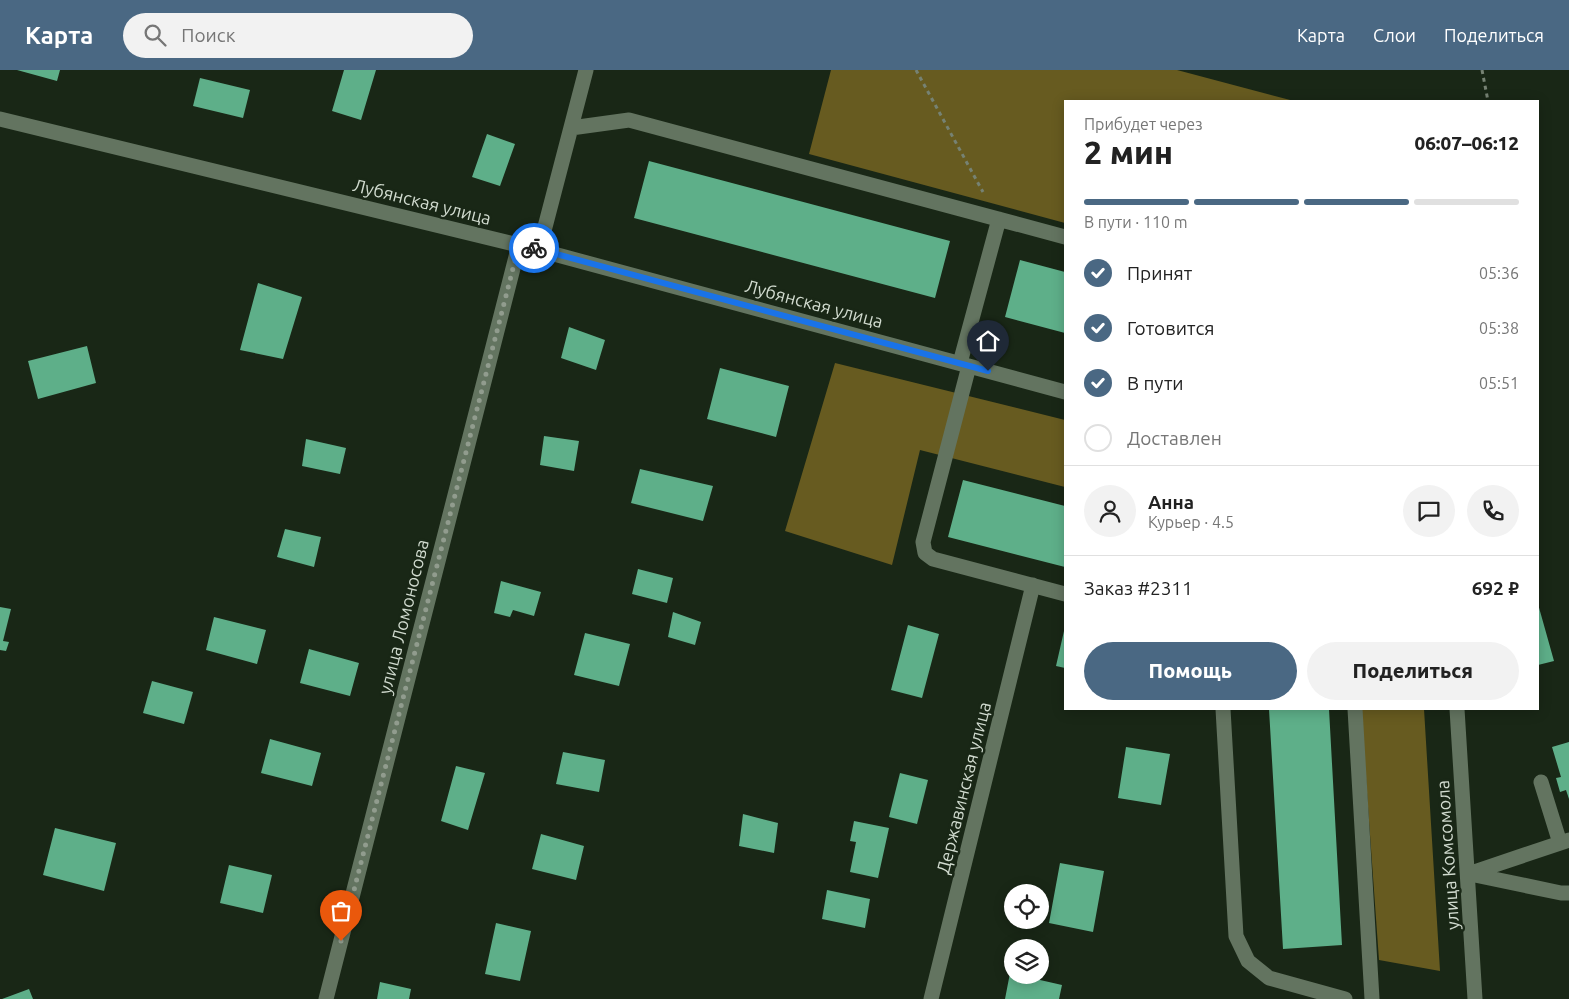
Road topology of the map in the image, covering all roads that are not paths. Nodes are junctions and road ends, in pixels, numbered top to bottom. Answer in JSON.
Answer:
{"nodes":[{"id":1,"x":586,"y":70,"type":"edge"},
{"id":2,"x":0,"y":120,"type":"edge"},
{"id":3,"x":571,"y":128,"type":"junction"},
{"id":4,"x":999,"y":219,"type":"junction"},
{"id":5,"x":1064,"y":237,"type":"edge"},
{"id":6,"x":519,"y":245,"type":"junction"},
{"id":7,"x":539,"y":250,"type":"junction"},
{"id":8,"x":965,"y":364,"type":"junction"},
{"id":9,"x":1064,"y":392,"type":"edge"},
{"id":10,"x":1032,"y":585,"type":"junction"},
{"id":11,"x":1064,"y":594,"type":"edge"},
{"id":12,"x":1223,"y":710,"type":"edge"},
{"id":13,"x":1355,"y":710,"type":"edge"},
{"id":14,"x":1457,"y":710,"type":"edge"},
{"id":15,"x":1541,"y":782,"type":"dead end"},
{"id":16,"x":1564,"y":842,"type":"edge"},
{"id":17,"x":1468,"y":874,"type":"junction"},
{"id":18,"x":1569,"y":893,"type":"edge"},
{"id":19,"x":326,"y":999,"type":"edge"},
{"id":20,"x":932,"y":999,"type":"edge"},
{"id":21,"x":1345,"y":999,"type":"edge"},
{"id":22,"x":1372,"y":999,"type":"edge"},
{"id":23,"x":1475,"y":999,"type":"edge"}],
"edges":[{"from":1,"to":3,"type":"street"},
{"from":2,"to":6,"type":"street","name":"Лубянская улица"},
{"from":3,"to":4,"type":"street"},
{"from":3,"to":7,"type":"street"},
{"from":4,"to":5,"type":"street"},
{"from":4,"to":8,"type":"street"},
{"from":6,"to":7,"type":"street","name":"Лубянская улица"},
{"from":6,"to":19,"type":"street","name":"улица Ломоносова"},
{"from":7,"to":8,"type":"street","name":"Лубянская улица"},
{"from":8,"to":9,"type":"street","name":"Лубянская улица"},
{"from":8,"to":10,"type":"street"},
{"from":10,"to":11,"type":"street"},
{"from":10,"to":20,"type":"street","name":"Державинская улица"},
{"from":12,"to":21,"type":"street"},
{"from":13,"to":22,"type":"street"},
{"from":14,"to":17,"type":"street","name":"улица Комсомола"},
{"from":15,"to":16,"type":"street"},
{"from":16,"to":17,"type":"street"},
{"from":17,"to":18,"type":"street"},
{"from":17,"to":23,"type":"street","name":"улица Комсомола"}]}
